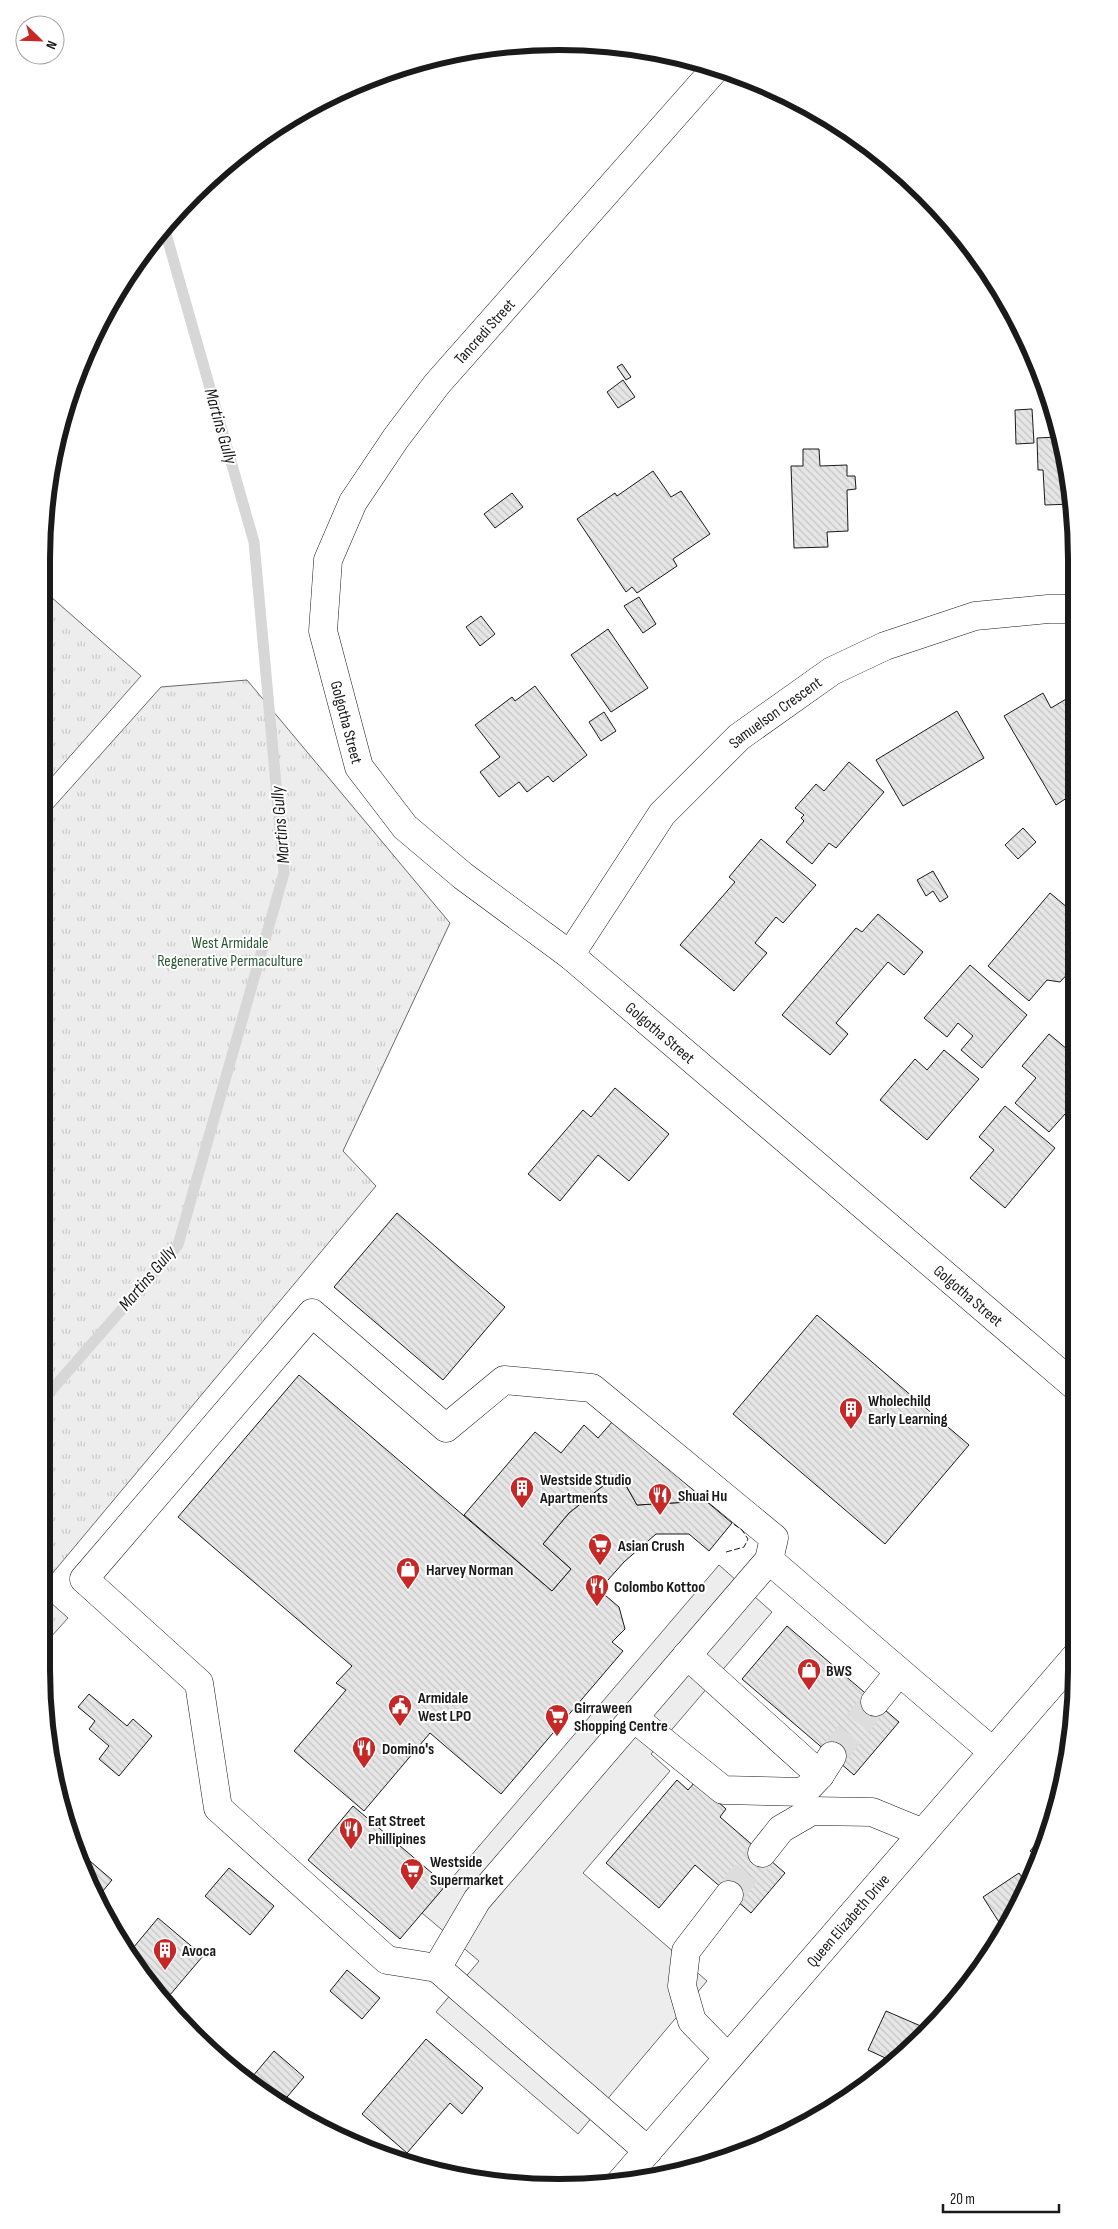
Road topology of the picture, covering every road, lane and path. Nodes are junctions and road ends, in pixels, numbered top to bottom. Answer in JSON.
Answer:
{"nodes":[{"id":1,"x":711,"y":73,"type":"edge"},
{"id":2,"x":1068,"y":609,"type":"edge"},
{"id":3,"x":322,"y":631,"type":"joint"},
{"id":4,"x":570,"y":955,"type":"junction"},
{"id":5,"x":1068,"y":1380,"type":"edge"},
{"id":6,"x":769,"y":1560,"type":"junction"},
{"id":7,"x":687,"y":1656,"type":"junction"},
{"id":8,"x":1068,"y":1665,"type":"edge"},
{"id":9,"x":899,"y":1672,"type":"junction"},
{"id":10,"x":876,"y":1702,"type":"tunnel mouth"},
{"id":11,"x":634,"y":1718,"type":"junction"},
{"id":12,"x":993,"y":1752,"type":"junction"},
{"id":13,"x":817,"y":1784,"type":"junction"},
{"id":14,"x":923,"y":1833,"type":"junction"},
{"id":15,"x":762,"y":1853,"type":"tunnel mouth"},
{"id":16,"x":729,"y":1895,"type":"tunnel mouth"},
{"id":17,"x":437,"y":1968,"type":"junction"},
{"id":18,"x":728,"y":2058,"type":"junction"},
{"id":19,"x":648,"y":2151,"type":"junction"},
{"id":20,"x":627,"y":2175,"type":"edge"}],
"edges":[{"from":1,"to":3,"type":"street","name":"Tancredi Street"},
{"from":2,"to":4,"type":"street","name":"Samuelson Crescent"},
{"from":3,"to":4,"type":"street","name":"Golgotha Street"},
{"from":4,"to":5,"type":"street","name":"Golgotha Street"},
{"from":6,"to":7,"type":"street"},
{"from":6,"to":9,"type":"street"},
{"from":6,"to":17,"type":"street"},
{"from":7,"to":11,"type":"street"},
{"from":7,"to":13,"type":"street"},
{"from":8,"to":12,"type":"street","name":"Queen Elizabeth Drive"},
{"from":9,"to":10,"type":"street"},
{"from":9,"to":12,"type":"street"},
{"from":11,"to":13,"type":"street"},
{"from":11,"to":17,"type":"street"},
{"from":12,"to":14,"type":"street","name":"Queen Elizabeth Drive"},
{"from":13,"to":14,"type":"street"},
{"from":13,"to":15,"type":"street"},
{"from":14,"to":18,"type":"street","name":"Queen Elizabeth Drive"},
{"from":16,"to":18,"type":"street"},
{"from":17,"to":19,"type":"street"},
{"from":18,"to":19,"type":"street","name":"Queen Elizabeth Drive"},
{"from":19,"to":20,"type":"street","name":"Queen Elizabeth Drive"}]}
